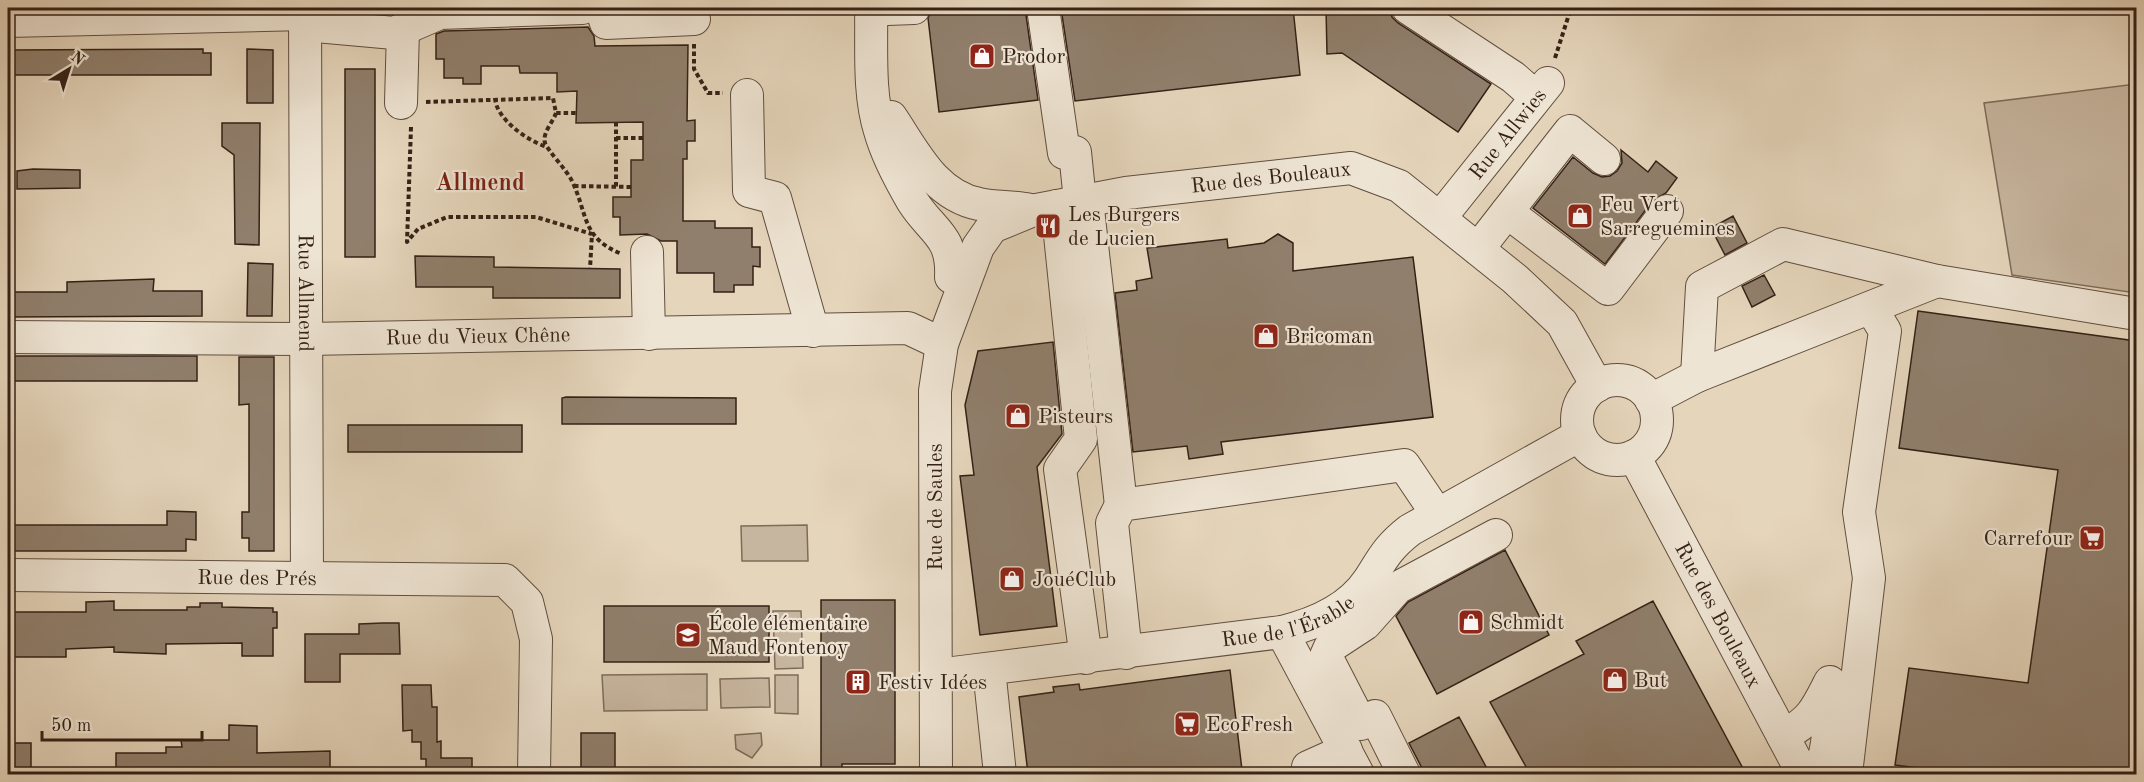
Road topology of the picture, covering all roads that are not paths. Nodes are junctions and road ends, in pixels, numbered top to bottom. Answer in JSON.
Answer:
{"nodes":[{"id":1,"x":582,"y":8,"type":"edge"},
{"id":2,"x":601,"y":8,"type":"edge"},
{"id":3,"x":890,"y":8,"type":"edge"},
{"id":4,"x":1043,"y":8,"type":"edge"},
{"id":5,"x":1408,"y":8,"type":"edge"},
{"id":6,"x":305,"y":16,"type":"edge"},
{"id":7,"x":694,"y":19,"type":"road end"},
{"id":8,"x":8,"y":21,"type":"edge"},
{"id":9,"x":403,"y":29,"type":"junction"},
{"id":10,"x":747,"y":94,"type":"road end"},
{"id":11,"x":406,"y":102,"type":"road end"},
{"id":12,"x":891,"y":117,"type":"junction"},
{"id":13,"x":1604,"y":159,"type":"dead end"},
{"id":14,"x":970,"y":201,"type":"junction"},
{"id":15,"x":1064,"y":204,"type":"junction"},
{"id":16,"x":1667,"y":211,"type":"dead end"},
{"id":17,"x":1507,"y":212,"type":"junction"},
{"id":18,"x":1440,"y":218,"type":"junction"},
{"id":19,"x":978,"y":247,"type":"junction"},
{"id":20,"x":1478,"y":249,"type":"junction"},
{"id":21,"x":648,"y":256,"type":"road end"},
{"id":22,"x":951,"y":277,"type":"dead end"},
{"id":23,"x":1937,"y":281,"type":"junction"},
{"id":24,"x":1871,"y":308,"type":"junction"},
{"id":25,"x":2136,"y":314,"type":"edge"},
{"id":26,"x":813,"y":331,"type":"junction"},
{"id":27,"x":649,"y":334,"type":"junction"},
{"id":28,"x":8,"y":337,"type":"edge"},
{"id":29,"x":307,"y":339,"type":"junction"},
{"id":30,"x":942,"y":344,"type":"junction"},
{"id":31,"x":1697,"y":376,"type":"junction"},
{"id":32,"x":1597,"y":386,"type":"junction"},
{"id":33,"x":1651,"y":400,"type":"junction"},
{"id":34,"x":1580,"y":435,"type":"junction"},
{"id":35,"x":1634,"y":456,"type":"junction"},
{"id":36,"x":1121,"y":505,"type":"junction"},
{"id":37,"x":1437,"y":514,"type":"junction"},
{"id":38,"x":1496,"y":535,"type":"dead end"},
{"id":39,"x":8,"y":575,"type":"edge"},
{"id":40,"x":306,"y":577,"type":"junction"},
{"id":41,"x":1282,"y":632,"type":"junction"},
{"id":42,"x":1126,"y":653,"type":"junction"},
{"id":43,"x":1086,"y":658,"type":"junction"},
{"id":44,"x":989,"y":669,"type":"junction"},
{"id":45,"x":937,"y":675,"type":"junction"},
{"id":46,"x":1783,"y":736,"type":"junction"},
{"id":47,"x":1351,"y":746,"type":"edge"},
{"id":48,"x":1308,"y":767,"type":"dead end"},
{"id":49,"x":534,"y":774,"type":"edge"},
{"id":50,"x":936,"y":774,"type":"edge"},
{"id":51,"x":1000,"y":774,"type":"edge"},
{"id":52,"x":1404,"y":774,"type":"edge"},
{"id":53,"x":1803,"y":774,"type":"edge"},
{"id":54,"x":1815,"y":774,"type":"edge"},
{"id":55,"x":1846,"y":774,"type":"edge"}],
"edges":[{"from":1,"to":9,"type":"street"},
{"from":2,"to":7,"type":"street"},
{"from":3,"to":12,"type":"street"},
{"from":3,"to":22,"type":"street"},
{"from":4,"to":15,"type":"street"},
{"from":5,"to":18,"type":"street","name":"Rue Allwies"},
{"from":6,"to":8,"type":"street"},
{"from":6,"to":9,"type":"street"},
{"from":6,"to":29,"type":"street","name":"Rue Allmend"},
{"from":9,"to":11,"type":"street"},
{"from":10,"to":26,"type":"street"},
{"from":12,"to":14,"type":"street"},
{"from":12,"to":19,"type":"street"},
{"from":13,"to":17,"type":"street"},
{"from":14,"to":15,"type":"street"},
{"from":14,"to":19,"type":"street"},
{"from":15,"to":18,"type":"street","name":"Rue des Bouleaux"},
{"from":15,"to":19,"type":"street","name":"Rue des Bouleaux"},
{"from":15,"to":36,"type":"street"},
{"from":15,"to":43,"type":"street"},
{"from":16,"to":17,"type":"street"},
{"from":17,"to":20,"type":"street"},
{"from":18,"to":20,"type":"street","name":"Rue des Bouleaux"},
{"from":19,"to":30,"type":"street","name":"Rue de Saules"},
{"from":20,"to":32,"type":"street","name":"Rue des Bouleaux"},
{"from":21,"to":27,"type":"street"},
{"from":23,"to":24,"type":"street"},
{"from":23,"to":25,"type":"street"},
{"from":23,"to":31,"type":"street"},
{"from":24,"to":31,"type":"street"},
{"from":24,"to":55,"type":"street"},
{"from":26,"to":27,"type":"street","name":"Rue du Vieux Chêne"},
{"from":26,"to":30,"type":"street","name":"Rue du Vieux Chêne"},
{"from":27,"to":29,"type":"street","name":"Rue du Vieux Chêne"},
{"from":28,"to":29,"type":"street","name":"Rue du Vieux Chêne"},
{"from":29,"to":40,"type":"street","name":"Rue Allmend"},
{"from":30,"to":45,"type":"street","name":"Rue de Saules"},
{"from":31,"to":33,"type":"street"},
{"from":32,"to":33,"type":"street"},
{"from":32,"to":34,"type":"street"},
{"from":33,"to":35,"type":"street"},
{"from":34,"to":35,"type":"street"},
{"from":34,"to":37,"type":"street","name":"Rue de l'Érable"},
{"from":35,"to":46,"type":"street","name":"Rue des Bouleaux"},
{"from":36,"to":37,"type":"street"},
{"from":36,"to":42,"type":"street"},
{"from":37,"to":41,"type":"street","name":"Rue de l'Érable"},
{"from":38,"to":47,"type":"street"},
{"from":39,"to":40,"type":"street","name":"Rue des Prés"},
{"from":40,"to":49,"type":"street","name":"Rue des Prés"},
{"from":41,"to":42,"type":"street","name":"Rue de l'Érable"},
{"from":41,"to":47,"type":"street"},
{"from":42,"to":43,"type":"street","name":"Rue de l'Érable"},
{"from":43,"to":44,"type":"street","name":"Rue de l'Érable"},
{"from":44,"to":45,"type":"street","name":"Rue de l'Érable"},
{"from":44,"to":51,"type":"street"},
{"from":45,"to":50,"type":"street","name":"Rue de Saules"},
{"from":46,"to":53,"type":"street","name":"Rue des Bouleaux"},
{"from":46,"to":54,"type":"street"},
{"from":47,"to":48,"type":"street"},
{"from":47,"to":52,"type":"street"}]}
